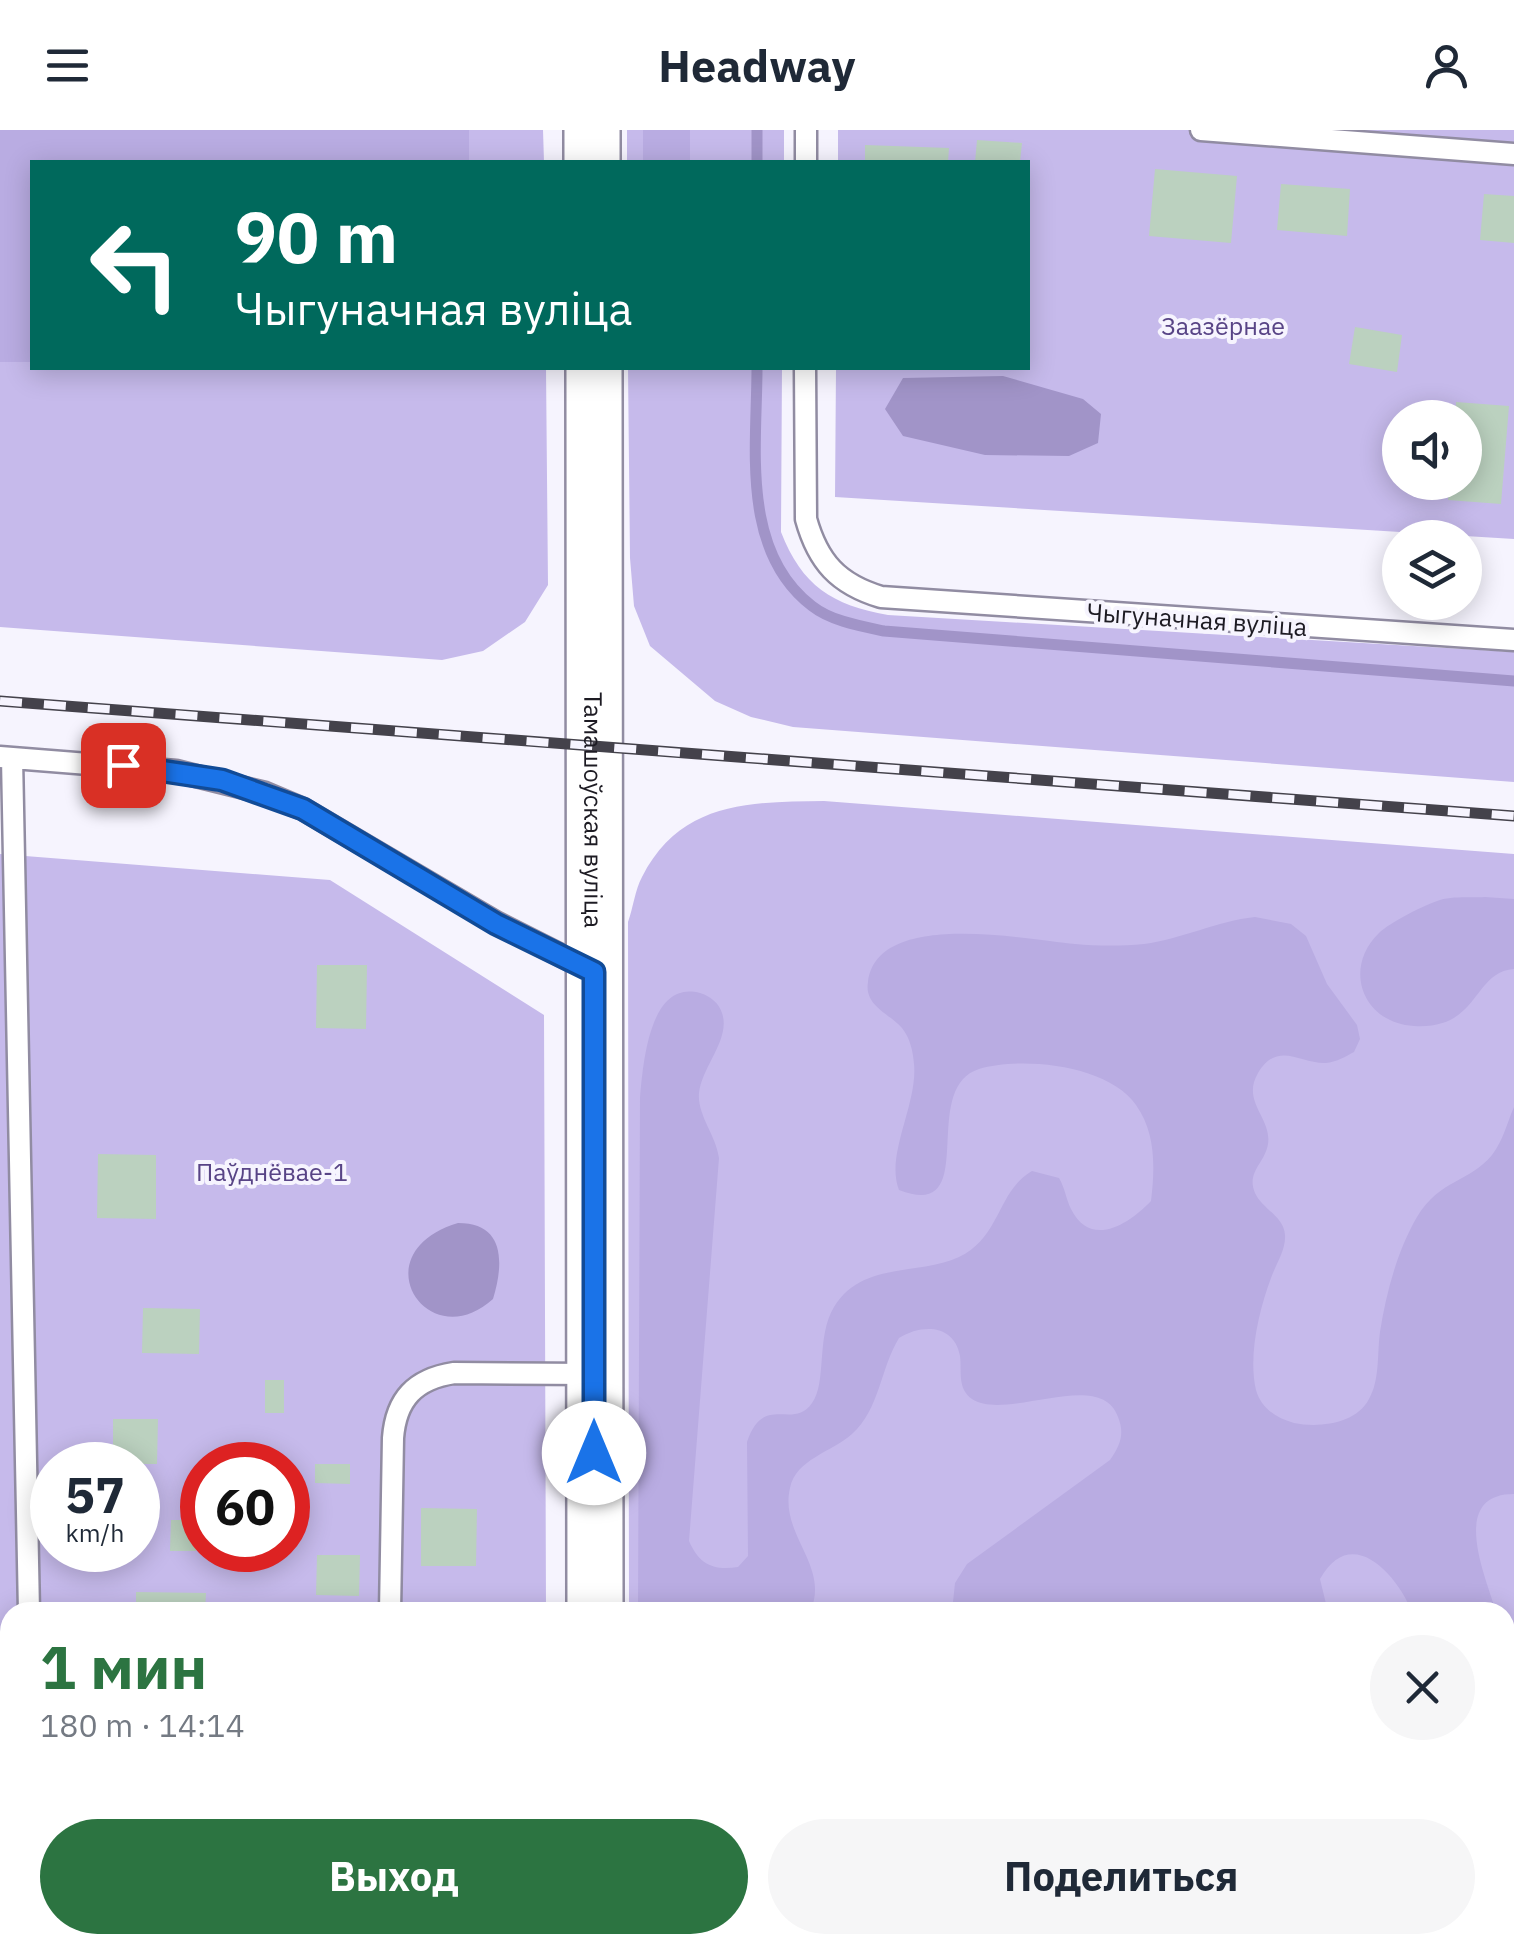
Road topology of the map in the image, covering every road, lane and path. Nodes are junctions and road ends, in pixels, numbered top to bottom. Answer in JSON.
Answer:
{"nodes":[{"id":1,"x":592,"y":130,"type":"edge"},
{"id":2,"x":806,"y":130,"type":"edge"},
{"id":3,"x":1201,"y":130,"type":"edge"},
{"id":4,"x":1514,"y":154,"type":"edge"},
{"id":5,"x":592,"y":160,"type":"edge"},
{"id":6,"x":806,"y":160,"type":"edge"},
{"id":7,"x":594,"y":370,"type":"edge"},
{"id":8,"x":805,"y":370,"type":"edge"},
{"id":9,"x":1514,"y":640,"type":"edge"},
{"id":10,"x":6,"y":757,"type":"edge"},
{"id":11,"x":594,"y":972,"type":"junction"},
{"id":12,"x":594,"y":1374,"type":"junction"},
{"id":13,"x":30,"y":1602,"type":"edge"},
{"id":14,"x":390,"y":1602,"type":"edge"},
{"id":15,"x":595,"y":1602,"type":"edge"}],
"edges":[{"from":1,"to":5,"type":"main road"},
{"from":2,"to":6,"type":"lane"},
{"from":3,"to":4,"type":"lane"},
{"from":7,"to":11,"type":"main road","name":"Тамашоўская вуліца"},
{"from":8,"to":9,"type":"lane","name":"Чыгуначная вуліца"},
{"from":10,"to":11,"type":"lane"},
{"from":10,"to":13,"type":"lane"},
{"from":11,"to":12,"type":"main road","name":"Тамашоўская вуліца"},
{"from":12,"to":14,"type":"lane"},
{"from":12,"to":15,"type":"main road","name":"Тамашоўская вуліца"}]}
